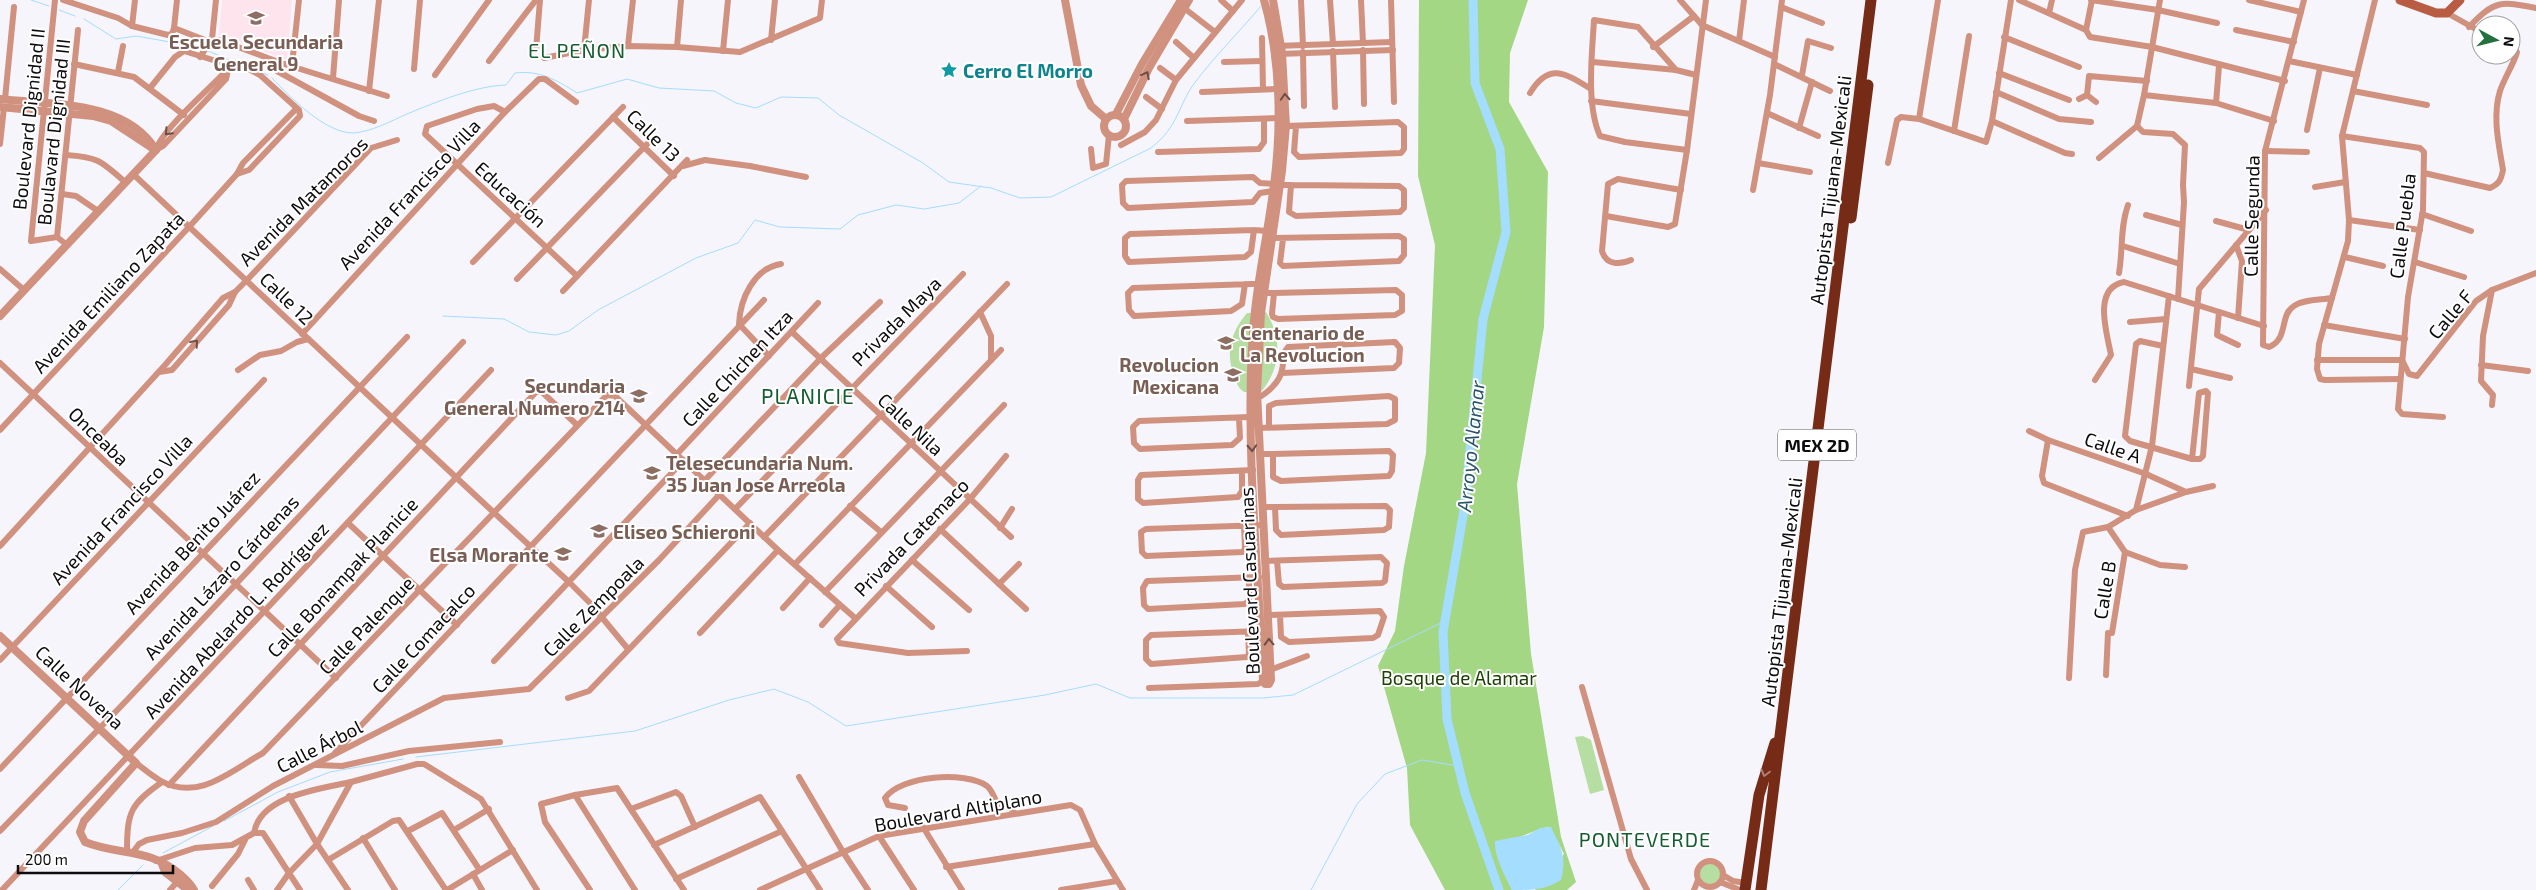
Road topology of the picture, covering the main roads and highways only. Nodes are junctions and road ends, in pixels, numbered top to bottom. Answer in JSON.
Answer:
{"nodes":[{"id":1,"x":1871,"y":0,"type":"edge"},
{"id":2,"x":1878,"y":0,"type":"edge"},
{"id":3,"x":2400,"y":0,"type":"edge"},
{"id":4,"x":2455,"y":1,"type":"edge"},
{"id":5,"x":1781,"y":727,"type":"junction"},
{"id":6,"x":1744,"y":888,"type":"edge"},
{"id":7,"x":1761,"y":890,"type":"edge"},
{"id":8,"x":1769,"y":890,"type":"edge"}],
"edges":[{"from":1,"to":5,"type":"highway","name":"Autopista Tijuana-Mexicali","number":"MEX 2D"},
{"from":2,"to":8,"type":"highway","name":"Autopista Tijuana-Mexicali","number":"MEX 2D"},
{"from":3,"to":4,"type":"main road"},
{"from":5,"to":6,"type":"highway","one_way":true},
{"from":5,"to":7,"type":"highway","name":"Autopista Tijuana-Mexicali","number":"MEX 2D"}]}
